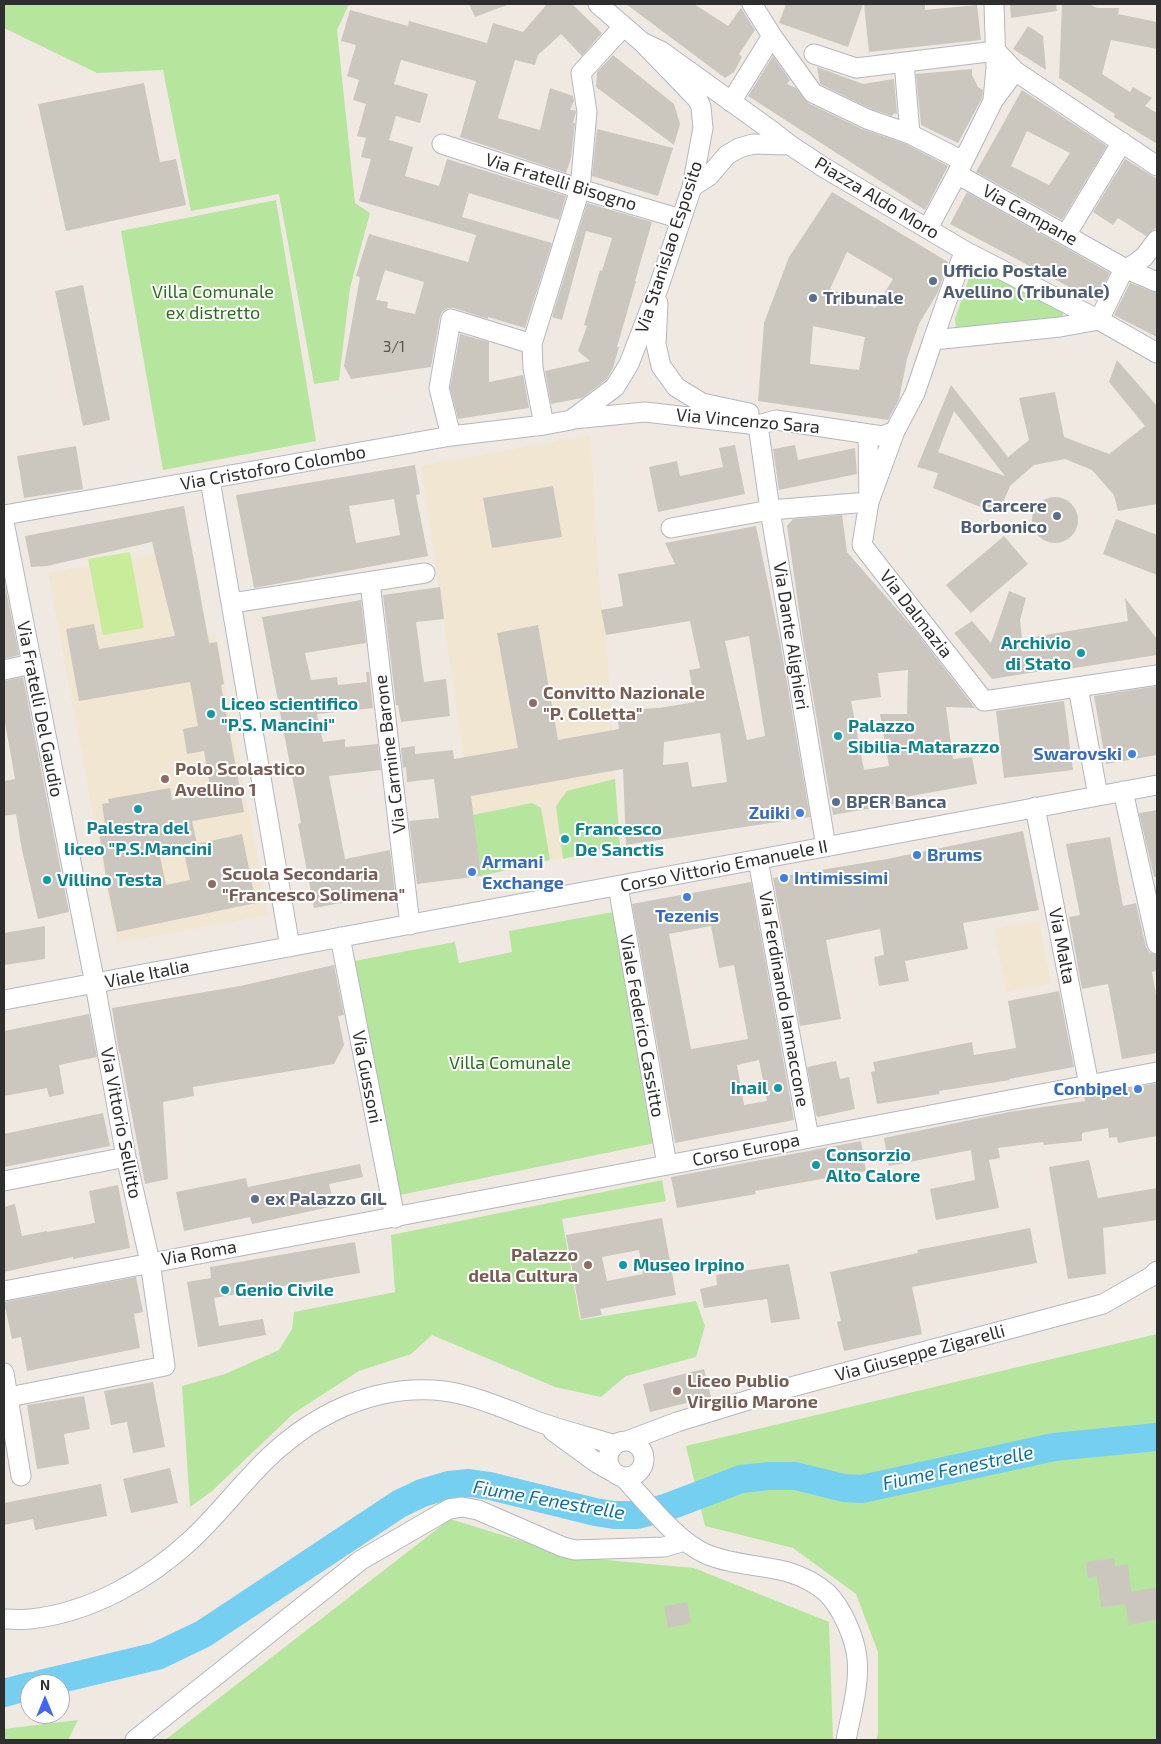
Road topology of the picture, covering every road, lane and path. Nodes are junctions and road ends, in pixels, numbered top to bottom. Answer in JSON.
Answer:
{"nodes":[{"id":1,"x":598,"y":4,"type":"edge"},
{"id":2,"x":752,"y":4,"type":"edge"},
{"id":3,"x":994,"y":4,"type":"edge"},
{"id":4,"x":623,"y":27,"type":"junction"},
{"id":5,"x":772,"y":36,"type":"junction"},
{"id":6,"x":642,"y":42,"type":"junction"},
{"id":7,"x":996,"y":51,"type":"junction"},
{"id":8,"x":814,"y":54,"type":"dead end"},
{"id":9,"x":904,"y":62,"type":"junction"},
{"id":10,"x":1015,"y":71,"type":"junction"},
{"id":11,"x":993,"y":101,"type":"junction"},
{"id":12,"x":731,"y":102,"type":"junction"},
{"id":13,"x":910,"y":134,"type":"junction"},
{"id":14,"x":1122,"y":142,"type":"junction"},
{"id":15,"x":442,"y":144,"type":"dead end"},
{"id":16,"x":790,"y":145,"type":"junction"},
{"id":17,"x":1157,"y":166,"type":"edge"},
{"id":18,"x":960,"y":168,"type":"junction"},
{"id":19,"x":692,"y":188,"type":"junction"},
{"id":20,"x":580,"y":189,"type":"junction"},
{"id":21,"x":681,"y":219,"type":"junction"},
{"id":22,"x":928,"y":228,"type":"junction"},
{"id":23,"x":1066,"y":235,"type":"junction"},
{"id":24,"x":1157,"y":240,"type":"edge"},
{"id":25,"x":966,"y":251,"type":"junction"},
{"id":26,"x":1129,"y":269,"type":"junction"},
{"id":27,"x":1157,"y":282,"type":"edge"},
{"id":28,"x":659,"y":286,"type":"junction"},
{"id":29,"x":1099,"y":320,"type":"junction"},
{"id":30,"x":933,"y":340,"type":"junction"},
{"id":31,"x":532,"y":344,"type":"junction"},
{"id":32,"x":1155,"y":354,"type":"edge"},
{"id":33,"x":571,"y":420,"type":"junction"},
{"id":34,"x":767,"y":422,"type":"junction"},
{"id":35,"x":544,"y":425,"type":"junction"},
{"id":36,"x":895,"y":431,"type":"junction"},
{"id":37,"x":868,"y":434,"type":"junction"},
{"id":38,"x":451,"y":436,"type":"junction"},
{"id":39,"x":210,"y":480,"type":"junction"},
{"id":40,"x":869,"y":502,"type":"junction"},
{"id":41,"x":770,"y":510,"type":"junction"},
{"id":42,"x":4,"y":515,"type":"edge"},
{"id":43,"x":4,"y":522,"type":"edge"},
{"id":44,"x":671,"y":528,"type":"dead end"},
{"id":45,"x":425,"y":573,"type":"dead end"},
{"id":46,"x":370,"y":582,"type":"junction"},
{"id":47,"x":232,"y":603,"type":"junction"},
{"id":48,"x":31,"y":664,"type":"junction"},
{"id":49,"x":4,"y":670,"type":"edge"},
{"id":50,"x":1157,"y":675,"type":"edge"},
{"id":51,"x":1078,"y":687,"type":"junction"},
{"id":52,"x":1157,"y":785,"type":"edge"},
{"id":53,"x":1124,"y":791,"type":"junction"},
{"id":54,"x":1098,"y":796,"type":"junction"},
{"id":55,"x":1035,"y":807,"type":"junction"},
{"id":56,"x":826,"y":847,"type":"junction"},
{"id":57,"x":758,"y":860,"type":"junction"},
{"id":58,"x":618,"y":886,"type":"junction"},
{"id":59,"x":410,"y":925,"type":"junction"},
{"id":60,"x":340,"y":937,"type":"junction"},
{"id":61,"x":1157,"y":944,"type":"edge"},
{"id":62,"x":290,"y":947,"type":"junction"},
{"id":63,"x":95,"y":984,"type":"junction"},
{"id":64,"x":4,"y":1000,"type":"edge"},
{"id":65,"x":1157,"y":1072,"type":"edge"},
{"id":66,"x":1089,"y":1085,"type":"junction"},
{"id":67,"x":809,"y":1138,"type":"junction"},
{"id":68,"x":126,"y":1157,"type":"junction"},
{"id":69,"x":667,"y":1165,"type":"junction"},
{"id":70,"x":4,"y":1181,"type":"edge"},
{"id":71,"x":395,"y":1218,"type":"junction"},
{"id":72,"x":150,"y":1262,"type":"junction"},
{"id":73,"x":1157,"y":1271,"type":"edge"},
{"id":74,"x":4,"y":1291,"type":"edge"},
{"id":75,"x":4,"y":1372,"type":"edge"},
{"id":76,"x":6,"y":1398,"type":"edge"},
{"id":77,"x":677,"y":1422,"type":"junction"},
{"id":78,"x":542,"y":1423,"type":"junction"},
{"id":79,"x":621,"y":1443,"type":"junction"},
{"id":80,"x":644,"y":1461,"type":"junction"},
{"id":81,"x":618,"y":1474,"type":"junction"},
{"id":82,"x":21,"y":1476,"type":"dead end"},
{"id":83,"x":648,"y":1504,"type":"junction"},
{"id":84,"x":680,"y":1537,"type":"junction"},
{"id":85,"x":4,"y":1619,"type":"edge"},
{"id":86,"x":135,"y":1740,"type":"edge"},
{"id":87,"x":846,"y":1740,"type":"edge"}],
"edges":[{"from":1,"to":4,"type":"street"},
{"from":2,"to":5,"type":"street","name":"Via Campane"},
{"from":3,"to":7,"type":"street"},
{"from":4,"to":6,"type":"street"},
{"from":4,"to":20,"type":"street"},
{"from":5,"to":12,"type":"street"},
{"from":5,"to":13,"type":"street","name":"Via Campane"},
{"from":6,"to":12,"type":"street","name":"Piazza Aldo Moro"},
{"from":6,"to":19,"type":"street","name":"Via Stanislao Esposito"},
{"from":7,"to":9,"type":"street"},
{"from":7,"to":10,"type":"street"},
{"from":7,"to":11,"type":"street"},
{"from":8,"to":9,"type":"street"},
{"from":9,"to":13,"type":"street"},
{"from":10,"to":11,"type":"street"},
{"from":10,"to":14,"type":"street"},
{"from":11,"to":18,"type":"street"},
{"from":12,"to":16,"type":"street","name":"Piazza Aldo Moro"},
{"from":13,"to":18,"type":"street","name":"Via Campane"},
{"from":14,"to":17,"type":"street"},
{"from":14,"to":23,"type":"street"},
{"from":15,"to":20,"type":"street","name":"Via Fratelli Bisogno"},
{"from":16,"to":19,"type":"street"},
{"from":16,"to":22,"type":"street","name":"Piazza Aldo Moro"},
{"from":18,"to":22,"type":"street"},
{"from":18,"to":23,"type":"street","name":"Via Campane"},
{"from":19,"to":21,"type":"street","name":"Via Stanislao Esposito"},
{"from":20,"to":21,"type":"street","name":"Via Fratelli Bisogno"},
{"from":20,"to":31,"type":"street"},
{"from":21,"to":28,"type":"street","name":"Via Stanislao Esposito"},
{"from":22,"to":25,"type":"street","name":"Piazza Aldo Moro"},
{"from":23,"to":26,"type":"street","name":"Via Campane"},
{"from":24,"to":26,"type":"street"},
{"from":25,"to":29,"type":"street","name":"Piazza Aldo Moro"},
{"from":25,"to":30,"type":"street","name":"Via Dalmazia"},
{"from":26,"to":27,"type":"street","name":"Via Campane"},
{"from":26,"to":29,"type":"street"},
{"from":28,"to":33,"type":"street","name":"Via Stanislao Esposito"},
{"from":28,"to":34,"type":"street"},
{"from":29,"to":30,"type":"street"},
{"from":29,"to":32,"type":"street","name":"Piazza Aldo Moro"},
{"from":30,"to":36,"type":"street","name":"Via Dalmazia"},
{"from":31,"to":35,"type":"street"},
{"from":31,"to":38,"type":"street"},
{"from":33,"to":34,"type":"street","name":"Via Vincenzo Sara"},
{"from":33,"to":35,"type":"street","name":"Via Stanislao Esposito"},
{"from":34,"to":37,"type":"street","name":"Via Vincenzo Sara"},
{"from":34,"to":41,"type":"street","name":"Via Dante Alighieri"},
{"from":35,"to":38,"type":"street","name":"Via Cristoforo Colombo"},
{"from":36,"to":37,"type":"street","name":"Via Vincenzo Sara"},
{"from":36,"to":40,"type":"street","name":"Via Dalmazia"},
{"from":37,"to":40,"type":"street"},
{"from":38,"to":39,"type":"street","name":"Via Cristoforo Colombo"},
{"from":39,"to":42,"type":"street","name":"Via Cristoforo Colombo"},
{"from":39,"to":47,"type":"street"},
{"from":40,"to":41,"type":"street"},
{"from":40,"to":51,"type":"street","name":"Via Dalmazia"},
{"from":41,"to":44,"type":"street"},
{"from":41,"to":56,"type":"street","name":"Via Dante Alighieri"},
{"from":43,"to":48,"type":"street","name":"Via Fratelli Del Gaudio"},
{"from":45,"to":46,"type":"street"},
{"from":46,"to":47,"type":"street"},
{"from":46,"to":59,"type":"street","name":"Via Carmine Barone"},
{"from":47,"to":62,"type":"street"},
{"from":48,"to":49,"type":"street"},
{"from":48,"to":63,"type":"street","name":"Via Fratelli Del Gaudio"},
{"from":50,"to":51,"type":"street","name":"Via Dalmazia"},
{"from":51,"to":54,"type":"street"},
{"from":52,"to":53,"type":"street","name":"Corso Vittorio Emanuele II"},
{"from":53,"to":54,"type":"street","name":"Corso Vittorio Emanuele II"},
{"from":53,"to":61,"type":"street"},
{"from":54,"to":55,"type":"street","name":"Corso Vittorio Emanuele II"},
{"from":55,"to":56,"type":"street","name":"Corso Vittorio Emanuele II"},
{"from":55,"to":66,"type":"street","name":"Via Malta"},
{"from":56,"to":57,"type":"street","name":"Corso Vittorio Emanuele II"},
{"from":57,"to":58,"type":"street","name":"Corso Vittorio Emanuele II"},
{"from":57,"to":67,"type":"street","name":"Via Ferdinando Iannaccone"},
{"from":58,"to":59,"type":"street","name":"Corso Vittorio Emanuele II"},
{"from":58,"to":69,"type":"street","name":"Viale Federico Cassitto"},
{"from":59,"to":60,"type":"street","name":"Corso Vittorio Emanuele II"},
{"from":60,"to":62,"type":"street","name":"Corso Vittorio Emanuele II"},
{"from":60,"to":71,"type":"street","name":"Via Gussoni"},
{"from":62,"to":63,"type":"street","name":"Viale Italia"},
{"from":63,"to":64,"type":"street","name":"Viale Italia"},
{"from":63,"to":68,"type":"street","name":"Via Vittorio Sellitto"},
{"from":65,"to":66,"type":"street","name":"Corso Europa"},
{"from":66,"to":67,"type":"street","name":"Corso Europa"},
{"from":67,"to":69,"type":"street","name":"Corso Europa"},
{"from":68,"to":70,"type":"street"},
{"from":68,"to":72,"type":"street","name":"Via Vittorio Sellitto"},
{"from":69,"to":71,"type":"street","name":"Corso Europa"},
{"from":71,"to":72,"type":"street","name":"Via Roma"},
{"from":72,"to":74,"type":"street","name":"Via Roma"},
{"from":72,"to":76,"type":"street","name":"Via Vittorio Sellitto"},
{"from":73,"to":77,"type":"street","name":"Via Giuseppe Zigarelli"},
{"from":75,"to":76,"type":"street"},
{"from":76,"to":82,"type":"street"},
{"from":77,"to":79,"type":"street","name":"Via Giuseppe Zigarelli"},
{"from":77,"to":80,"type":"street"},
{"from":78,"to":79,"type":"street"},
{"from":78,"to":81,"type":"street"},
{"from":78,"to":85,"type":"street"},
{"from":79,"to":80,"type":"street"},
{"from":79,"to":81,"type":"street"},
{"from":80,"to":81,"type":"street"},
{"from":80,"to":83,"type":"street"},
{"from":81,"to":83,"type":"street"},
{"from":83,"to":84,"type":"street"},
{"from":84,"to":86,"type":"street"},
{"from":84,"to":87,"type":"street"}]}
